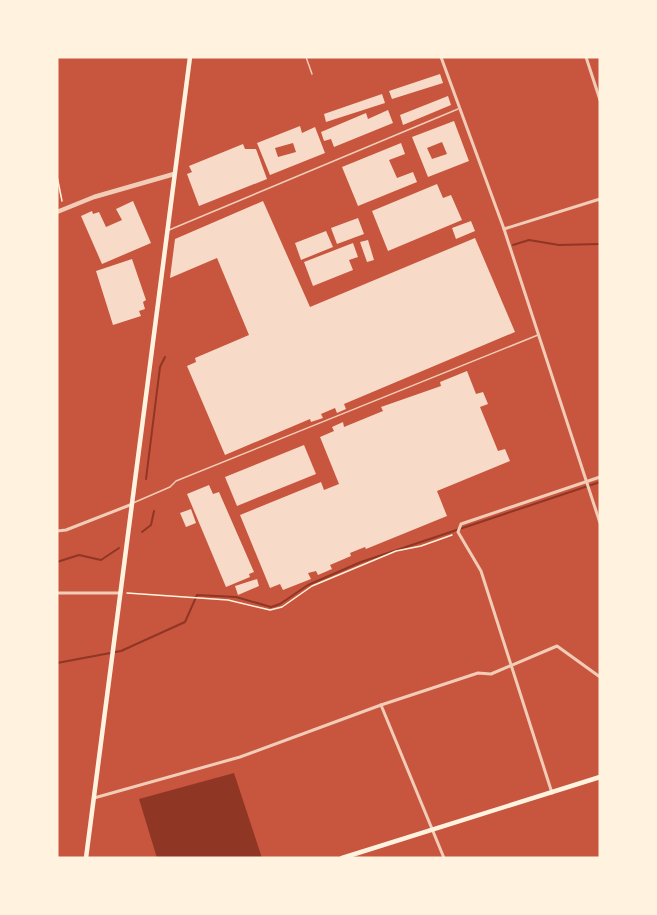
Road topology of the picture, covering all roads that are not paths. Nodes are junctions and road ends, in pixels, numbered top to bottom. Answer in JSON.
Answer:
{"nodes":[{"id":1,"x":190,"y":57,"type":"edge"},
{"id":2,"x":306,"y":57,"type":"edge"},
{"id":3,"x":441,"y":57,"type":"edge"},
{"id":4,"x":586,"y":57,"type":"edge"},
{"id":5,"x":312,"y":74,"type":"dead end"},
{"id":6,"x":600,"y":100,"type":"edge"},
{"id":7,"x":458,"y":109,"type":"junction"},
{"id":8,"x":174,"y":174,"type":"junction"},
{"id":9,"x":600,"y":199,"type":"edge"},
{"id":10,"x":59,"y":210,"type":"edge"},
{"id":11,"x":504,"y":229,"type":"junction"},
{"id":12,"x":166,"y":232,"type":"junction"},
{"id":13,"x":539,"y":335,"type":"junction"},
{"id":14,"x":600,"y":477,"type":"edge"},
{"id":15,"x":587,"y":482,"type":"junction"},
{"id":16,"x":132,"y":504,"type":"junction"},
{"id":17,"x":600,"y":523,"type":"edge"},
{"id":18,"x":57,"y":531,"type":"edge"},
{"id":19,"x":120,"y":592,"type":"junction"},
{"id":20,"x":57,"y":593,"type":"edge"},
{"id":21,"x":510,"y":667,"type":"junction"},
{"id":22,"x":600,"y":677,"type":"edge"},
{"id":23,"x":381,"y":705,"type":"junction"},
{"id":24,"x":600,"y":777,"type":"edge"},
{"id":25,"x":552,"y":793,"type":"junction"},
{"id":26,"x":94,"y":798,"type":"junction"},
{"id":27,"x":432,"y":830,"type":"junction"},
{"id":28,"x":86,"y":858,"type":"edge"},
{"id":29,"x":342,"y":858,"type":"edge"},
{"id":30,"x":444,"y":858,"type":"edge"}],
"edges":[{"from":1,"to":8,"type":"main road"},
{"from":2,"to":5,"type":"lane"},
{"from":3,"to":7,"type":"street"},
{"from":4,"to":6,"type":"street"},
{"from":7,"to":11,"type":"street"},
{"from":7,"to":12,"type":"lane"},
{"from":8,"to":10,"type":"street"},
{"from":8,"to":12,"type":"main road"},
{"from":9,"to":11,"type":"street"},
{"from":11,"to":13,"type":"street"},
{"from":12,"to":16,"type":"main road"},
{"from":13,"to":15,"type":"street"},
{"from":13,"to":16,"type":"lane"},
{"from":14,"to":15,"type":"street"},
{"from":15,"to":17,"type":"street"},
{"from":15,"to":21,"type":"street"},
{"from":16,"to":18,"type":"street"},
{"from":16,"to":19,"type":"main road"},
{"from":19,"to":20,"type":"street"},
{"from":19,"to":26,"type":"main road"},
{"from":21,"to":22,"type":"street"},
{"from":21,"to":23,"type":"street"},
{"from":21,"to":25,"type":"street"},
{"from":23,"to":26,"type":"street"},
{"from":23,"to":27,"type":"street"},
{"from":24,"to":25,"type":"main road"},
{"from":25,"to":27,"type":"main road"},
{"from":26,"to":28,"type":"main road"},
{"from":27,"to":29,"type":"main road"},
{"from":27,"to":30,"type":"street"}]}
